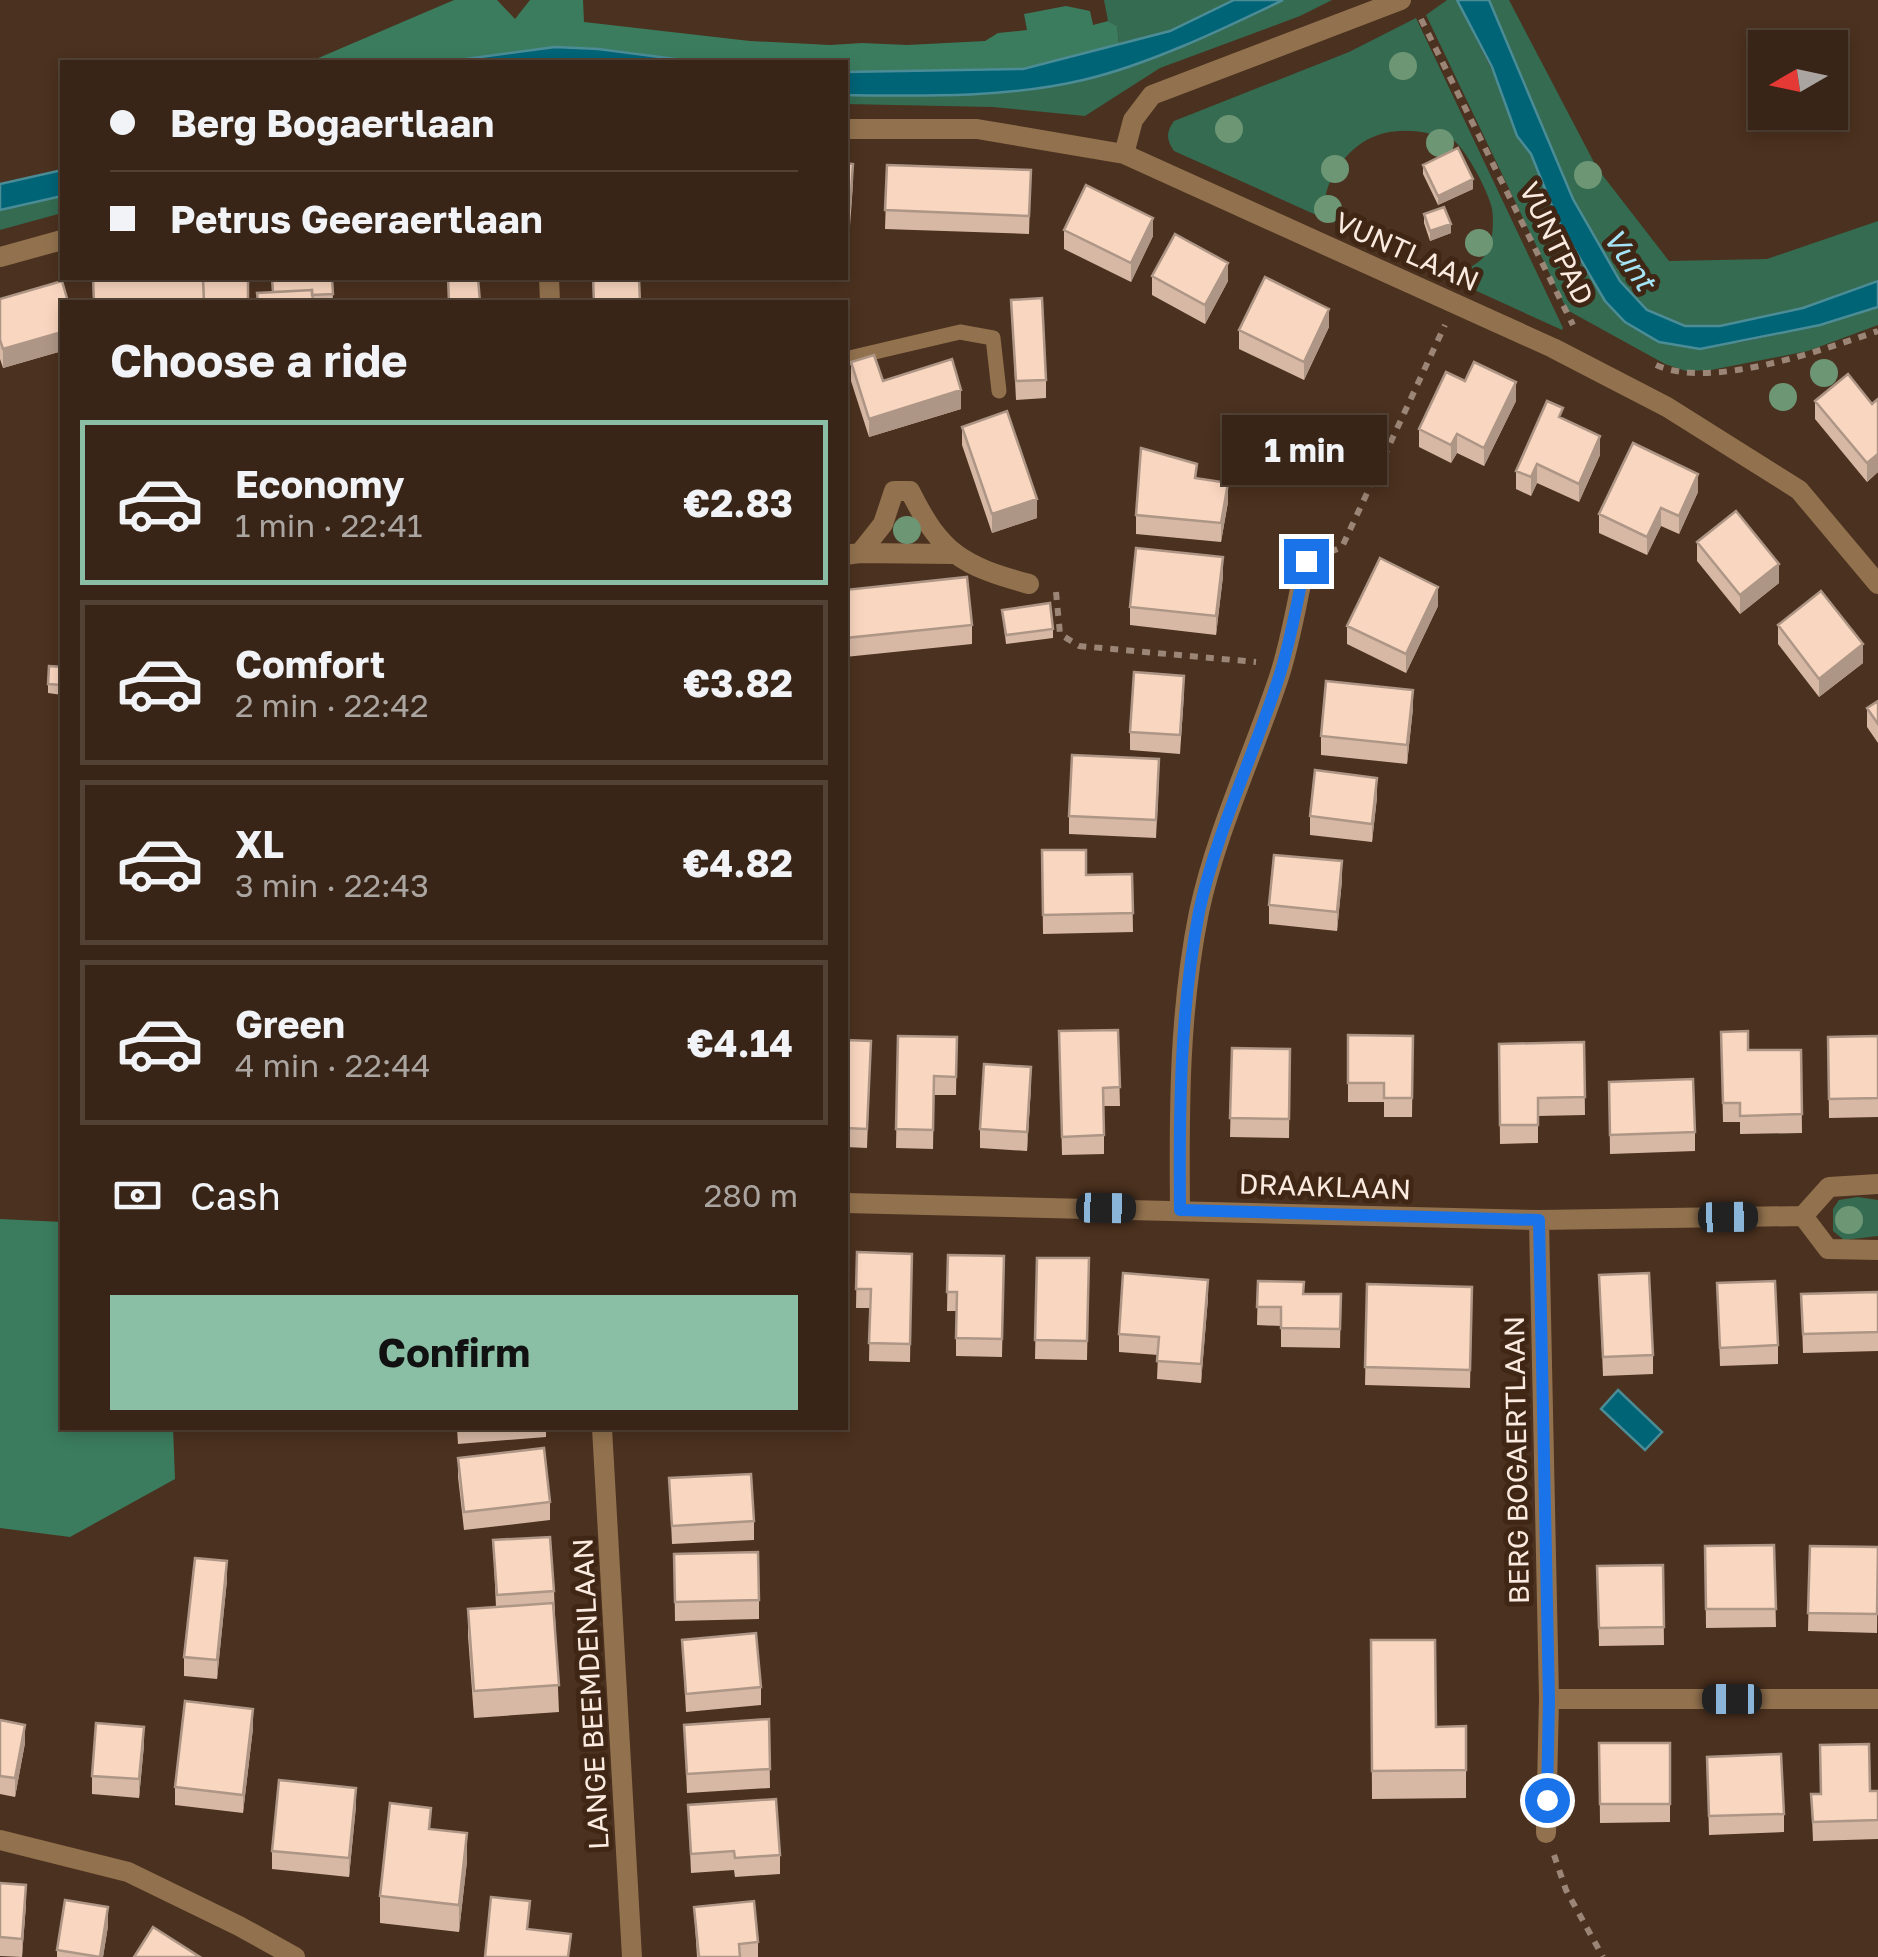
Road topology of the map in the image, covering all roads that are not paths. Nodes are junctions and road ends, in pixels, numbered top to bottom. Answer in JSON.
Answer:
{"nodes":[{"id":1,"x":1401,"y":0,"type":"edge"},
{"id":2,"x":848,"y":129,"type":"edge"},
{"id":3,"x":1124,"y":154,"type":"junction"},
{"id":4,"x":60,"y":241,"type":"edge"},
{"id":5,"x":0,"y":256,"type":"edge"},
{"id":6,"x":848,"y":357,"type":"edge"},
{"id":7,"x":999,"y":392,"type":"dead end"},
{"id":8,"x":852,"y":554,"type":"edge"},
{"id":9,"x":953,"y":554,"type":"junction"},
{"id":10,"x":1306,"y":561,"type":"road end"},
{"id":11,"x":1029,"y":584,"type":"road end"},
{"id":12,"x":1878,"y":584,"type":"edge"},
{"id":13,"x":1878,"y":1184,"type":"edge"},
{"id":14,"x":848,"y":1203,"type":"edge"},
{"id":15,"x":1180,"y":1210,"type":"junction"},
{"id":16,"x":1803,"y":1216,"type":"junction"},
{"id":17,"x":1539,"y":1220,"type":"junction"},
{"id":18,"x":1878,"y":1250,"type":"edge"},
{"id":19,"x":602,"y":1430,"type":"edge"},
{"id":20,"x":1878,"y":1699,"type":"edge"},
{"id":21,"x":1549,"y":1700,"type":"junction"},
{"id":22,"x":1546,"y":1834,"type":"road end"},
{"id":23,"x":0,"y":1840,"type":"edge"},
{"id":24,"x":295,"y":1957,"type":"edge"},
{"id":25,"x":632,"y":1957,"type":"edge"}],
"edges":[{"from":1,"to":3,"type":"street"},
{"from":2,"to":3,"type":"street","name":"VUNTLAAN"},
{"from":3,"to":12,"type":"street","name":"VUNTLAAN"},
{"from":4,"to":5,"type":"street"},
{"from":6,"to":7,"type":"lane"},
{"from":8,"to":9,"type":"street"},
{"from":8,"to":9,"type":"street"},
{"from":9,"to":11,"type":"street"},
{"from":10,"to":15,"type":"street"},
{"from":13,"to":16,"type":"street"},
{"from":14,"to":15,"type":"street","name":"DRAAKLAAN"},
{"from":15,"to":17,"type":"street","name":"DRAAKLAAN"},
{"from":16,"to":17,"type":"street","name":"DRAAKLAAN"},
{"from":16,"to":18,"type":"street"},
{"from":17,"to":21,"type":"street","name":"BERG BOGAERTLAAN"},
{"from":19,"to":25,"type":"street","name":"LANGE BEEMDENLAAN"},
{"from":20,"to":21,"type":"street"},
{"from":21,"to":22,"type":"street","name":"BERG BOGAERTLAAN"},
{"from":23,"to":24,"type":"street"}]}
